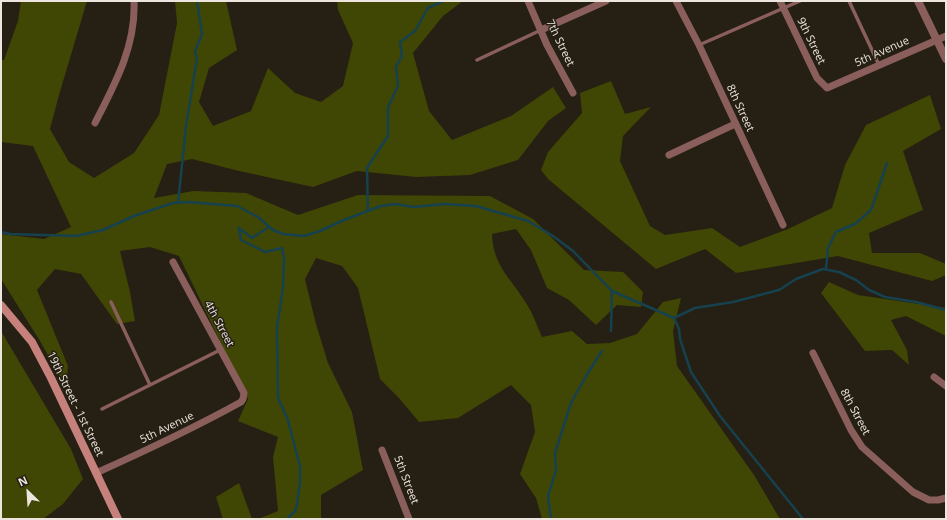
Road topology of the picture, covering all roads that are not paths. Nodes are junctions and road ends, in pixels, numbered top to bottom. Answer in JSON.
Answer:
{"nodes":[{"id":1,"x":134,"y":1,"type":"edge"},
{"id":2,"x":528,"y":1,"type":"edge"},
{"id":3,"x":676,"y":1,"type":"edge"},
{"id":4,"x":800,"y":1,"type":"edge"},
{"id":5,"x":849,"y":1,"type":"edge"},
{"id":6,"x":918,"y":1,"type":"edge"},
{"id":7,"x":603,"y":2,"type":"edge"},
{"id":8,"x":781,"y":4,"type":"edge"},
{"id":9,"x":541,"y":30,"type":"junction"},
{"id":10,"x":946,"y":36,"type":"edge"},
{"id":11,"x":937,"y":40,"type":"junction"},
{"id":12,"x":699,"y":45,"type":"junction"},
{"id":13,"x":946,"y":59,"type":"edge"},
{"id":14,"x":477,"y":60,"type":"dead end"},
{"id":15,"x":879,"y":65,"type":"junction"},
{"id":16,"x":827,"y":88,"type":"joint"},
{"id":17,"x":572,"y":93,"type":"dead end"},
{"id":18,"x":96,"y":123,"type":"dead end"},
{"id":19,"x":736,"y":124,"type":"junction"},
{"id":20,"x":669,"y":155,"type":"dead end"},
{"id":21,"x":783,"y":225,"type":"dead end"},
{"id":22,"x":173,"y":262,"type":"dead end"},
{"id":23,"x":111,"y":302,"type":"dead end"},
{"id":24,"x":1,"y":305,"type":"edge"},
{"id":25,"x":220,"y":350,"type":"junction"},
{"id":26,"x":813,"y":353,"type":"dead end"},
{"id":27,"x":934,"y":376,"type":"dead end"},
{"id":28,"x":150,"y":385,"type":"junction"},
{"id":29,"x":946,"y":386,"type":"edge"},
{"id":30,"x":244,"y":397,"type":"joint"},
{"id":31,"x":102,"y":409,"type":"dead end"},
{"id":32,"x":382,"y":450,"type":"dead end"},
{"id":33,"x":96,"y":473,"type":"junction"},
{"id":34,"x":946,"y":498,"type":"edge"},
{"id":35,"x":118,"y":519,"type":"edge"},
{"id":36,"x":409,"y":519,"type":"edge"}],
"edges":[{"from":1,"to":18,"type":"street"},
{"from":2,"to":9,"type":"street","name":"7th Street"},
{"from":3,"to":12,"type":"street","name":"8th Street"},
{"from":4,"to":8,"type":"lane"},
{"from":5,"to":15,"type":"lane"},
{"from":6,"to":11,"type":"street"},
{"from":7,"to":9,"type":"street"},
{"from":8,"to":12,"type":"lane"},
{"from":8,"to":16,"type":"street","name":"9th Street"},
{"from":9,"to":14,"type":"lane"},
{"from":9,"to":17,"type":"street","name":"7th Street"},
{"from":10,"to":11,"type":"street","name":"5th Avenue"},
{"from":11,"to":13,"type":"street"},
{"from":11,"to":15,"type":"street","name":"5th Avenue"},
{"from":12,"to":19,"type":"street","name":"8th Street"},
{"from":15,"to":16,"type":"street","name":"5th Avenue"},
{"from":19,"to":20,"type":"street"},
{"from":19,"to":21,"type":"street","name":"8th Street"},
{"from":22,"to":25,"type":"street","name":"4th Street"},
{"from":23,"to":28,"type":"lane"},
{"from":24,"to":33,"type":"main road","name":"19th Street - 1st Street"},
{"from":25,"to":28,"type":"lane"},
{"from":25,"to":30,"type":"street","name":"4th Street"},
{"from":26,"to":34,"type":"street","name":"8th Street"},
{"from":27,"to":29,"type":"street"},
{"from":28,"to":31,"type":"lane"},
{"from":30,"to":33,"type":"street","name":"5th Avenue"},
{"from":32,"to":36,"type":"street","name":"5th Street"},
{"from":33,"to":35,"type":"main road","name":"19th Street - 1st Street"}]}
